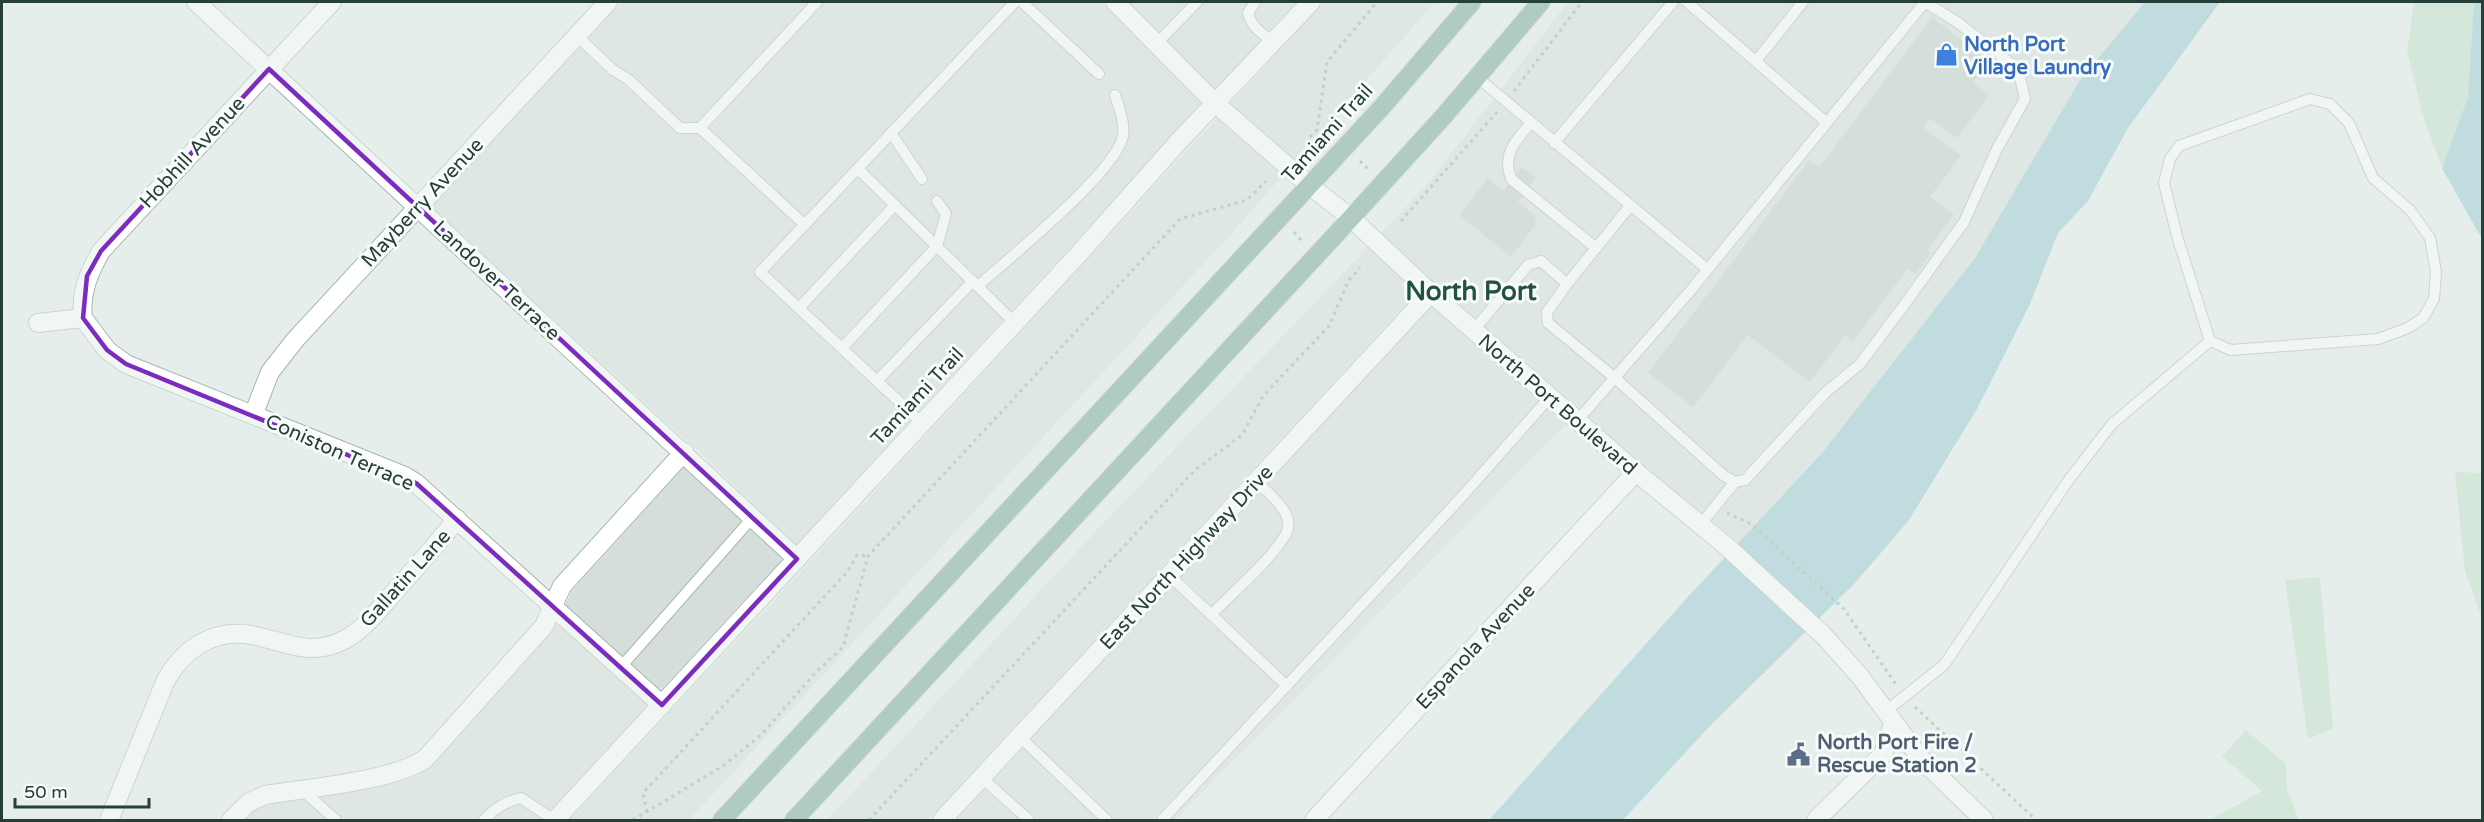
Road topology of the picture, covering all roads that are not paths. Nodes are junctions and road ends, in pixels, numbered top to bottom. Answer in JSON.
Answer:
{"nodes":[{"id":1,"x":196,"y":2,"type":"edge"},
{"id":2,"x":332,"y":2,"type":"edge"},
{"id":3,"x":608,"y":2,"type":"edge"},
{"id":4,"x":817,"y":2,"type":"edge"},
{"id":5,"x":1015,"y":2,"type":"edge"},
{"id":6,"x":1022,"y":2,"type":"edge"},
{"id":7,"x":1115,"y":2,"type":"edge"},
{"id":8,"x":1197,"y":2,"type":"edge"},
{"id":9,"x":1255,"y":2,"type":"edge"},
{"id":10,"x":1311,"y":2,"type":"edge"},
{"id":11,"x":1472,"y":2,"type":"edge"},
{"id":12,"x":1541,"y":2,"type":"edge"},
{"id":13,"x":1673,"y":2,"type":"edge"},
{"id":14,"x":1687,"y":2,"type":"edge"},
{"id":15,"x":1803,"y":2,"type":"edge"},
{"id":16,"x":1925,"y":2,"type":"edge"},
{"id":17,"x":576,"y":35,"type":"junction"},
{"id":18,"x":1274,"y":43,"type":"junction"},
{"id":19,"x":1156,"y":44,"type":"junction"},
{"id":20,"x":1756,"y":61,"type":"junction"},
{"id":21,"x":269,"y":69,"type":"junction"},
{"id":22,"x":1099,"y":74,"type":"dead end"},
{"id":23,"x":1477,"y":77,"type":"junction"},
{"id":24,"x":1115,"y":95,"type":"dead end"},
{"id":25,"x":1216,"y":104,"type":"junction"},
{"id":26,"x":1826,"y":122,"type":"junction"},
{"id":27,"x":1531,"y":123,"type":"junction"},
{"id":28,"x":700,"y":128,"type":"junction"},
{"id":29,"x":891,"y":133,"type":"junction"},
{"id":30,"x":1554,"y":143,"type":"junction"},
{"id":31,"x":858,"y":169,"type":"junction"},
{"id":32,"x":922,"y":179,"type":"dead end"},
{"id":33,"x":1309,"y":185,"type":"junction"},
{"id":34,"x":937,"y":201,"type":"dead end"},
{"id":35,"x":895,"y":205,"type":"junction"},
{"id":36,"x":1630,"y":206,"type":"junction"},
{"id":37,"x":417,"y":207,"type":"junction"},
{"id":38,"x":1351,"y":218,"type":"junction"},
{"id":39,"x":805,"y":225,"type":"junction"},
{"id":40,"x":937,"y":246,"type":"junction"},
{"id":41,"x":1596,"y":248,"type":"junction"},
{"id":42,"x":1707,"y":269,"type":"junction"},
{"id":43,"x":975,"y":283,"type":"junction"},
{"id":44,"x":1567,"y":284,"type":"junction"},
{"id":45,"x":1431,"y":293,"type":"junction"},
{"id":46,"x":799,"y":308,"type":"junction"},
{"id":47,"x":83,"y":318,"type":"junction"},
{"id":48,"x":1016,"y":322,"type":"junction"},
{"id":49,"x":38,"y":323,"type":"dead end"},
{"id":50,"x":1474,"y":330,"type":"junction"},
{"id":51,"x":2210,"y":341,"type":"junction"},
{"id":52,"x":842,"y":348,"type":"junction"},
{"id":53,"x":1615,"y":378,"type":"junction"},
{"id":54,"x":877,"y":381,"type":"junction"},
{"id":55,"x":1550,"y":397,"type":"junction"},
{"id":56,"x":254,"y":413,"type":"junction"},
{"id":57,"x":1577,"y":421,"type":"junction"},
{"id":58,"x":922,"y":423,"type":"junction"},
{"id":59,"x":684,"y":452,"type":"junction"},
{"id":60,"x":1636,"y":472,"type":"junction"},
{"id":61,"x":1256,"y":481,"type":"junction"},
{"id":62,"x":1735,"y":482,"type":"junction"},
{"id":63,"x":753,"y":517,"type":"junction"},
{"id":64,"x":457,"y":519,"type":"junction"},
{"id":65,"x":1701,"y":524,"type":"junction"},
{"id":66,"x":797,"y":559,"type":"junction"},
{"id":67,"x":1169,"y":575,"type":"junction"},
{"id":68,"x":553,"y":608,"type":"junction"},
{"id":69,"x":1210,"y":615,"type":"junction"},
{"id":70,"x":620,"y":668,"type":"junction"},
{"id":71,"x":1287,"y":686,"type":"junction"},
{"id":72,"x":662,"y":705,"type":"junction"},
{"id":73,"x":1889,"y":717,"type":"junction"},
{"id":74,"x":1020,"y":737,"type":"junction"},
{"id":75,"x":982,"y":778,"type":"junction"},
{"id":76,"x":301,"y":789,"type":"junction"},
{"id":77,"x":236,"y":819,"type":"edge"},
{"id":78,"x":947,"y":819,"type":"edge"},
{"id":79,"x":110,"y":820,"type":"edge"},
{"id":80,"x":336,"y":820,"type":"edge"},
{"id":81,"x":484,"y":820,"type":"edge"},
{"id":82,"x":554,"y":820,"type":"edge"},
{"id":83,"x":722,"y":820,"type":"edge"},
{"id":84,"x":794,"y":820,"type":"edge"},
{"id":85,"x":1029,"y":820,"type":"edge"},
{"id":86,"x":1107,"y":820,"type":"edge"},
{"id":87,"x":1162,"y":820,"type":"edge"},
{"id":88,"x":1314,"y":820,"type":"edge"},
{"id":89,"x":1816,"y":820,"type":"edge"},
{"id":90,"x":1984,"y":820,"type":"edge"}],
"edges":[{"from":1,"to":21,"type":"street","name":"Landover Terrace"},
{"from":2,"to":21,"type":"street","name":"Hobhill Avenue"},
{"from":3,"to":17,"type":"street","name":"Mayberry Avenue"},
{"from":4,"to":28,"type":"lane"},
{"from":5,"to":29,"type":"lane"},
{"from":6,"to":22,"type":"lane"},
{"from":7,"to":19,"type":"street","name":"North Port Boulevard"},
{"from":8,"to":19,"type":"lane"},
{"from":9,"to":18,"type":"lane"},
{"from":10,"to":18,"type":"street","name":"Tamiami Trail"},
{"from":11,"to":33,"type":"main road","name":"Tamiami Trail"},
{"from":12,"to":23,"type":"main road"},
{"from":13,"to":30,"type":"lane"},
{"from":14,"to":20,"type":"lane"},
{"from":15,"to":20,"type":"lane"},
{"from":16,"to":26,"type":"lane"},
{"from":16,"to":62,"type":"lane"},
{"from":17,"to":28,"type":"lane"},
{"from":17,"to":37,"type":"street","name":"Mayberry Avenue"},
{"from":18,"to":25,"type":"street","name":"Tamiami Trail"},
{"from":19,"to":25,"type":"street","name":"North Port Boulevard"},
{"from":20,"to":26,"type":"lane"},
{"from":21,"to":37,"type":"street","name":"Landover Terrace"},
{"from":21,"to":47,"type":"street","name":"Hobhill Avenue"},
{"from":23,"to":27,"type":"lane"},
{"from":23,"to":38,"type":"main road"},
{"from":24,"to":43,"type":"lane"},
{"from":25,"to":33,"type":"street","name":"North Port Boulevard"},
{"from":25,"to":48,"type":"street","name":"Tamiami Trail"},
{"from":26,"to":42,"type":"lane"},
{"from":27,"to":30,"type":"lane"},
{"from":27,"to":41,"type":"lane"},
{"from":28,"to":39,"type":"lane"},
{"from":29,"to":31,"type":"lane"},
{"from":29,"to":32,"type":"lane"},
{"from":30,"to":36,"type":"lane"},
{"from":31,"to":35,"type":"lane"},
{"from":31,"to":39,"type":"lane"},
{"from":33,"to":38,"type":"street","name":"North Port Boulevard"},
{"from":33,"to":83,"type":"main road","name":"Tamiami Trail"},
{"from":34,"to":40,"type":"lane"},
{"from":35,"to":40,"type":"lane"},
{"from":35,"to":46,"type":"lane"},
{"from":36,"to":41,"type":"lane"},
{"from":36,"to":42,"type":"lane"},
{"from":37,"to":56,"type":"street","name":"Mayberry Avenue"},
{"from":37,"to":59,"type":"street","name":"Landover Terrace"},
{"from":38,"to":45,"type":"street","name":"North Port Boulevard"},
{"from":38,"to":84,"type":"main road"},
{"from":39,"to":46,"type":"lane"},
{"from":40,"to":43,"type":"lane"},
{"from":40,"to":52,"type":"lane"},
{"from":41,"to":44,"type":"lane"},
{"from":42,"to":53,"type":"lane"},
{"from":43,"to":48,"type":"lane"},
{"from":43,"to":54,"type":"lane"},
{"from":44,"to":50,"type":"lane"},
{"from":44,"to":53,"type":"lane"},
{"from":45,"to":50,"type":"street","name":"North Port Boulevard"},
{"from":45,"to":61,"type":"street","name":"East North Highway Drive"},
{"from":46,"to":52,"type":"lane"},
{"from":47,"to":49,"type":"street"},
{"from":47,"to":56,"type":"street","name":"Coniston Terrace"},
{"from":48,"to":58,"type":"street","name":"Tamiami Trail"},
{"from":50,"to":55,"type":"street","name":"North Port Boulevard"},
{"from":51,"to":51,"type":"lane"},
{"from":51,"to":73,"type":"lane"},
{"from":52,"to":54,"type":"lane"},
{"from":53,"to":57,"type":"lane"},
{"from":53,"to":62,"type":"lane"},
{"from":54,"to":58,"type":"lane"},
{"from":55,"to":57,"type":"street","name":"North Port Boulevard"},
{"from":55,"to":71,"type":"lane"},
{"from":56,"to":64,"type":"street","name":"Coniston Terrace"},
{"from":57,"to":60,"type":"street","name":"North Port Boulevard"},
{"from":58,"to":66,"type":"street","name":"Tamiami Trail"},
{"from":59,"to":63,"type":"street","name":"Landover Terrace"},
{"from":59,"to":68,"type":"street"},
{"from":60,"to":65,"type":"street","name":"North Port Boulevard"},
{"from":60,"to":88,"type":"street","name":"Espanola Avenue"},
{"from":61,"to":67,"type":"street","name":"East North Highway Drive"},
{"from":61,"to":69,"type":"lane"},
{"from":62,"to":65,"type":"lane"},
{"from":63,"to":66,"type":"street","name":"Landover Terrace"},
{"from":63,"to":70,"type":"lane"},
{"from":64,"to":68,"type":"street","name":"Coniston Terrace"},
{"from":64,"to":79,"type":"street","name":"Gallatin Lane"},
{"from":65,"to":73,"type":"street","name":"North Port Boulevard"},
{"from":66,"to":72,"type":"street","name":"Tamiami Trail"},
{"from":67,"to":69,"type":"lane"},
{"from":67,"to":74,"type":"street","name":"East North Highway Drive"},
{"from":68,"to":70,"type":"street","name":"Coniston Terrace"},
{"from":68,"to":76,"type":"street"},
{"from":69,"to":71,"type":"lane"},
{"from":70,"to":72,"type":"street","name":"Coniston Terrace"},
{"from":71,"to":87,"type":"lane"},
{"from":72,"to":82,"type":"street","name":"Tamiami Trail"},
{"from":73,"to":89,"type":"street"},
{"from":73,"to":90,"type":"street","name":"North Port Boulevard"},
{"from":74,"to":75,"type":"street","name":"East North Highway Drive"},
{"from":74,"to":86,"type":"lane"},
{"from":75,"to":78,"type":"street","name":"East North Highway Drive"},
{"from":75,"to":85,"type":"lane"},
{"from":76,"to":77,"type":"street"},
{"from":76,"to":80,"type":"lane"},
{"from":81,"to":82,"type":"lane"}]}
